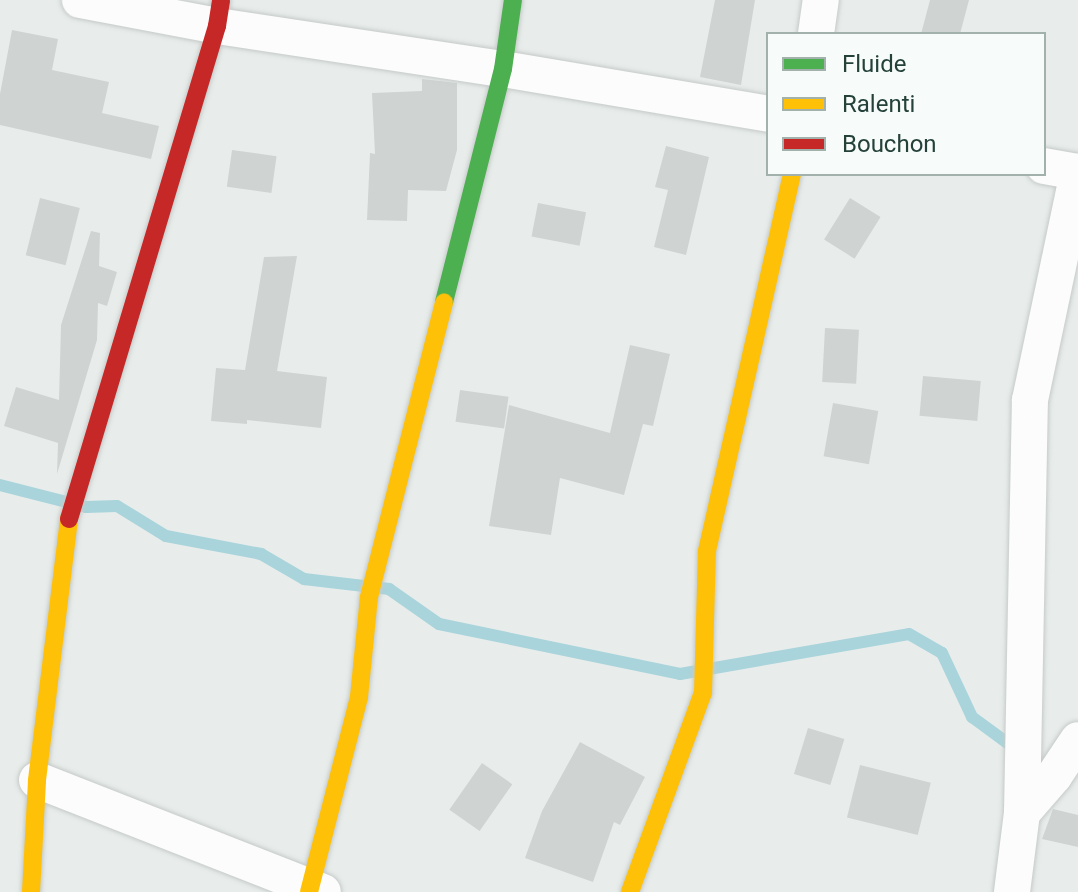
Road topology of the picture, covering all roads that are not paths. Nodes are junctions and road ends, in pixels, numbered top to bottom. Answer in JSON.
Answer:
{"nodes":[{"id":1,"x":80,"y":0,"type":"edge"},
{"id":2,"x":513,"y":0,"type":"edge"},
{"id":3,"x":821,"y":0,"type":"edge"},
{"id":4,"x":219,"y":13,"type":"edge"},
{"id":5,"x":816,"y":32,"type":"edge"},
{"id":6,"x":503,"y":69,"type":"junction"},
{"id":7,"x":766,"y":114,"type":"edge"},
{"id":8,"x":1046,"y":166,"type":"edge"},
{"id":9,"x":1078,"y":172,"type":"edge"},
{"id":10,"x":792,"y":176,"type":"edge"},
{"id":11,"x":1078,"y":740,"type":"edge"},
{"id":12,"x":37,"y":780,"type":"junction"},
{"id":13,"x":1022,"y":813,"type":"junction"},
{"id":14,"x":314,"y":890,"type":"edge"},
{"id":15,"x":31,"y":892,"type":"edge"},
{"id":16,"x":630,"y":892,"type":"edge"},
{"id":17,"x":1012,"y":892,"type":"edge"}],
"edges":[{"from":1,"to":4,"type":"street"},
{"from":2,"to":6,"type":"street"},
{"from":3,"to":5,"type":"street"},
{"from":4,"to":6,"type":"street"},
{"from":4,"to":12,"type":"street"},
{"from":6,"to":7,"type":"street"},
{"from":6,"to":14,"type":"street"},
{"from":8,"to":9,"type":"street"},
{"from":9,"to":13,"type":"street"},
{"from":10,"to":16,"type":"street"},
{"from":11,"to":13,"type":"street"},
{"from":12,"to":14,"type":"street"},
{"from":12,"to":15,"type":"street"},
{"from":13,"to":17,"type":"street"}]}
